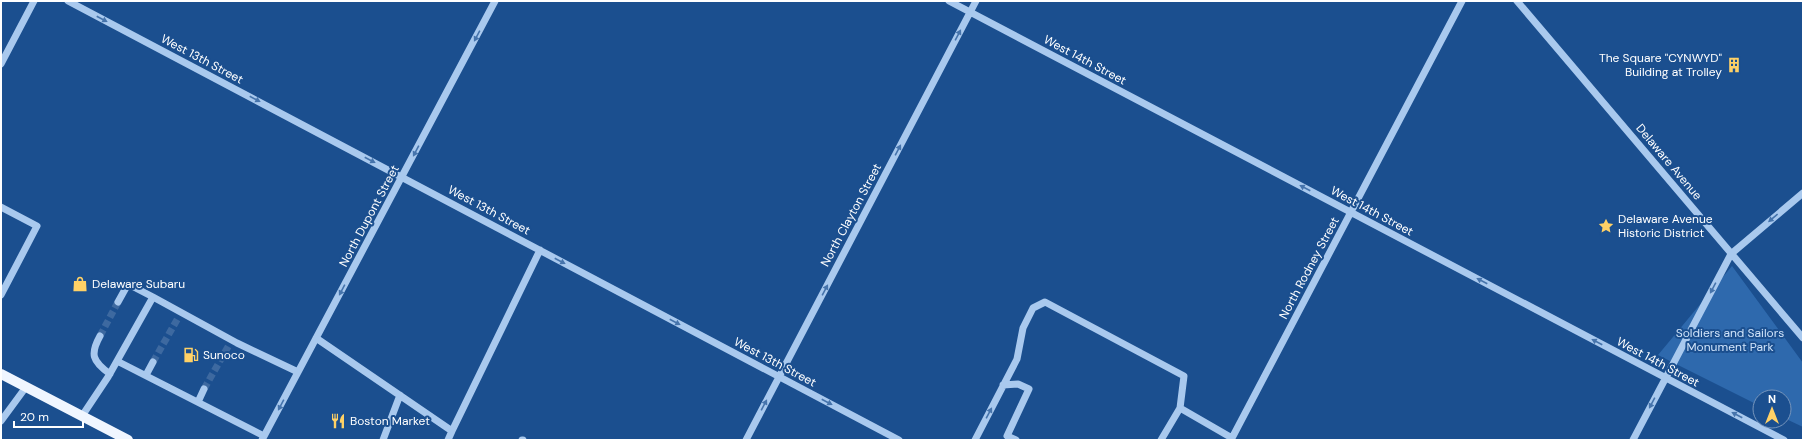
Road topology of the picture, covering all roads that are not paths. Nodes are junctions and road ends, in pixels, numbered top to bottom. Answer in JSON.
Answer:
{"nodes":[{"id":1,"x":34,"y":1,"type":"edge"},
{"id":2,"x":68,"y":1,"type":"edge"},
{"id":3,"x":495,"y":1,"type":"edge"},
{"id":4,"x":949,"y":1,"type":"edge"},
{"id":5,"x":976,"y":1,"type":"edge"},
{"id":6,"x":1462,"y":1,"type":"edge"},
{"id":7,"x":1517,"y":1,"type":"edge"},
{"id":8,"x":970,"y":12,"type":"junction"},
{"id":9,"x":1,"y":64,"type":"edge"},
{"id":10,"x":402,"y":177,"type":"junction"},
{"id":11,"x":1803,"y":193,"type":"edge"},
{"id":12,"x":1,"y":207,"type":"edge"},
{"id":13,"x":1351,"y":212,"type":"junction"},
{"id":14,"x":540,"y":250,"type":"junction"},
{"id":15,"x":1732,"y":254,"type":"junction"},
{"id":16,"x":1,"y":294,"type":"edge"},
{"id":17,"x":153,"y":297,"type":"junction"},
{"id":18,"x":118,"y":302,"type":"tunnel mouth"},
{"id":19,"x":100,"y":336,"type":"tunnel mouth"},
{"id":20,"x":316,"y":338,"type":"junction"},
{"id":21,"x":1803,"y":338,"type":"edge"},
{"id":22,"x":117,"y":361,"type":"junction"},
{"id":23,"x":153,"y":362,"type":"tunnel mouth"},
{"id":24,"x":298,"y":372,"type":"junction"},
{"id":25,"x":1,"y":374,"type":"edge"},
{"id":26,"x":110,"y":374,"type":"junction"},
{"id":27,"x":146,"y":375,"type":"junction"},
{"id":28,"x":779,"y":377,"type":"junction"},
{"id":29,"x":1665,"y":378,"type":"junction"},
{"id":30,"x":1003,"y":385,"type":"junction"},
{"id":31,"x":26,"y":387,"type":"junction"},
{"id":32,"x":204,"y":389,"type":"tunnel mouth"},
{"id":33,"x":400,"y":395,"type":"junction"},
{"id":34,"x":198,"y":402,"type":"junction"},
{"id":35,"x":1180,"y":408,"type":"junction"},
{"id":36,"x":82,"y":416,"type":"junction"},
{"id":37,"x":1,"y":421,"type":"edge"},
{"id":38,"x":452,"y":431,"type":"junction"},
{"id":39,"x":263,"y":438,"type":"edge"},
{"id":40,"x":1232,"y":439,"type":"edge"},
{"id":41,"x":128,"y":440,"type":"edge"},
{"id":42,"x":383,"y":440,"type":"edge"},
{"id":43,"x":448,"y":440,"type":"edge"},
{"id":44,"x":746,"y":440,"type":"edge"},
{"id":45,"x":899,"y":440,"type":"edge"},
{"id":46,"x":975,"y":440,"type":"edge"},
{"id":47,"x":1016,"y":440,"type":"edge"},
{"id":48,"x":1161,"y":440,"type":"edge"},
{"id":49,"x":1633,"y":440,"type":"edge"},
{"id":50,"x":1784,"y":440,"type":"edge"}],
"edges":[{"from":1,"to":9,"type":"street"},
{"from":2,"to":10,"type":"street","name":"West 13th Street","one_way":true},
{"from":3,"to":10,"type":"street","name":"North Dupont Street","one_way":true},
{"from":4,"to":8,"type":"street","name":"West 14th Street"},
{"from":5,"to":8,"type":"street","name":"North Clayton Street"},
{"from":6,"to":13,"type":"street","name":"North Rodney Street"},
{"from":7,"to":15,"type":"street","name":"Delaware Avenue"},
{"from":13,"to":8,"type":"street","name":"West 14th Street","one_way":true},
{"from":28,"to":8,"type":"street","name":"North Clayton Street","one_way":true},
{"from":10,"to":14,"type":"street","name":"West 13th Street"},
{"from":10,"to":20,"type":"street","name":"North Dupont Street","one_way":true},
{"from":11,"to":15,"type":"street","one_way":true},
{"from":12,"to":16,"type":"street"},
{"from":29,"to":13,"type":"street","name":"West 14th Street","one_way":true},
{"from":13,"to":40,"type":"street","name":"North Rodney Street"},
{"from":14,"to":28,"type":"street","name":"West 13th Street","one_way":true},
{"from":14,"to":38,"type":"street"},
{"from":15,"to":21,"type":"street","name":"Delaware Avenue"},
{"from":15,"to":29,"type":"street","one_way":true},
{"from":17,"to":18,"type":"street"},
{"from":17,"to":22,"type":"street"},
{"from":17,"to":24,"type":"street"},
{"from":19,"to":26,"type":"street"},
{"from":20,"to":24,"type":"street","name":"North Dupont Street"},
{"from":20,"to":33,"type":"street"},
{"from":22,"to":26,"type":"street"},
{"from":22,"to":27,"type":"street"},
{"from":23,"to":27,"type":"street"},
{"from":24,"to":39,"type":"street","name":"North Dupont Street","one_way":true},
{"from":25,"to":31,"type":"main road"},
{"from":26,"to":36,"type":"street"},
{"from":27,"to":34,"type":"street"},
{"from":44,"to":28,"type":"street","name":"North Clayton Street","one_way":true},
{"from":28,"to":45,"type":"street","name":"West 13th Street","one_way":true},
{"from":29,"to":49,"type":"street","one_way":true},
{"from":50,"to":29,"type":"street","name":"West 14th Street","one_way":true},
{"from":30,"to":35,"type":"street"},
{"from":46,"to":30,"type":"street","one_way":true},
{"from":30,"to":47,"type":"street"},
{"from":31,"to":36,"type":"main road"},
{"from":31,"to":37,"type":"street"},
{"from":32,"to":34,"type":"street"},
{"from":33,"to":38,"type":"street"},
{"from":33,"to":42,"type":"street"},
{"from":34,"to":39,"type":"street"},
{"from":35,"to":40,"type":"street"},
{"from":35,"to":48,"type":"street"},
{"from":36,"to":41,"type":"main road"},
{"from":38,"to":43,"type":"street"}]}
